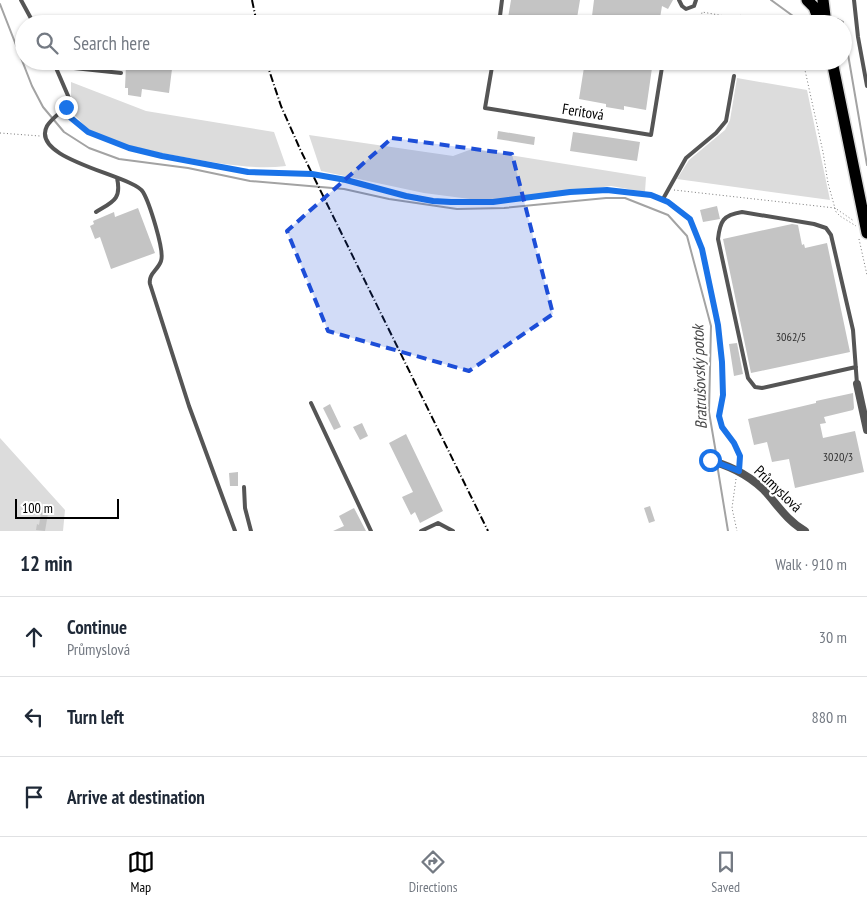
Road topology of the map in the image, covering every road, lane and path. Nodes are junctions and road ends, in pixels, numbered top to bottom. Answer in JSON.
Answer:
{"nodes":[{"id":1,"x":21,"y":0,"type":"edge"},
{"id":2,"x":502,"y":0,"type":"edge"},
{"id":3,"x":679,"y":0,"type":"edge"},
{"id":4,"x":696,"y":0,"type":"edge"},
{"id":5,"x":807,"y":0,"type":"edge"},
{"id":6,"x":823,"y":0,"type":"edge"},
{"id":7,"x":854,"y":0,"type":"edge"},
{"id":8,"x":29,"y":15,"type":"edge"},
{"id":9,"x":500,"y":15,"type":"edge"},
{"id":10,"x":702,"y":15,"type":"edge"},
{"id":11,"x":719,"y":15,"type":"edge"},
{"id":12,"x":817,"y":15,"type":"edge"},
{"id":13,"x":825,"y":15,"type":"edge"},
{"id":14,"x":867,"y":52,"type":"edge"},
{"id":15,"x":861,"y":53,"type":"junction"},
{"id":16,"x":57,"y":70,"type":"edge"},
{"id":17,"x":93,"y":70,"type":"edge"},
{"id":18,"x":491,"y":70,"type":"edge"},
{"id":19,"x":662,"y":70,"type":"edge"},
{"id":20,"x":805,"y":70,"type":"edge"},
{"id":21,"x":833,"y":70,"type":"edge"},
{"id":22,"x":121,"y":73,"type":"dead end"},
{"id":23,"x":734,"y":76,"type":"dead end"},
{"id":24,"x":867,"y":86,"type":"edge"},
{"id":25,"x":66,"y":107,"type":"junction"},
{"id":26,"x":0,"y":133,"type":"edge"},
{"id":27,"x":46,"y":136,"type":"junction"},
{"id":28,"x":117,"y":178,"type":"junction"},
{"id":29,"x":669,"y":189,"type":"junction"},
{"id":30,"x":662,"y":199,"type":"junction"},
{"id":31,"x":835,"y":208,"type":"junction"},
{"id":32,"x":96,"y":212,"type":"dead end"},
{"id":33,"x":862,"y":230,"type":"edge"},
{"id":34,"x":867,"y":275,"type":"edge"},
{"id":35,"x":856,"y":367,"type":"junction"},
{"id":36,"x":856,"y":384,"type":"joint"},
{"id":37,"x":311,"y":403,"type":"dead end"},
{"id":38,"x":867,"y":430,"type":"edge"},
{"id":39,"x":707,"y":460,"type":"dead end"},
{"id":40,"x":739,"y":471,"type":"junction"},
{"id":41,"x":244,"y":487,"type":"dead end"},
{"id":42,"x":235,"y":531,"type":"edge"},
{"id":43,"x":251,"y":531,"type":"edge"},
{"id":44,"x":371,"y":531,"type":"edge"},
{"id":45,"x":421,"y":531,"type":"edge"},
{"id":46,"x":453,"y":531,"type":"edge"},
{"id":47,"x":737,"y":531,"type":"edge"},
{"id":48,"x":805,"y":531,"type":"edge"}],
"edges":[{"from":1,"to":8,"type":"lane"},
{"from":2,"to":9,"type":"lane"},
{"from":3,"to":4,"type":"lane"},
{"from":5,"to":12,"type":"main road"},
{"from":6,"to":13,"type":"main road"},
{"from":7,"to":15,"type":"lane"},
{"from":10,"to":11,"type":"path"},
{"from":14,"to":15,"type":"lane"},
{"from":15,"to":24,"type":"lane"},
{"from":16,"to":25,"type":"lane"},
{"from":17,"to":22,"type":"lane"},
{"from":18,"to":19,"type":"lane","name":"Feritová"},
{"from":20,"to":31,"type":"path"},
{"from":21,"to":33,"type":"main road"},
{"from":23,"to":29,"type":"lane"},
{"from":25,"to":27,"type":"lane"},
{"from":25,"to":30,"type":"path"},
{"from":26,"to":27,"type":"path"},
{"from":27,"to":28,"type":"lane"},
{"from":28,"to":32,"type":"lane"},
{"from":28,"to":42,"type":"lane"},
{"from":29,"to":30,"type":"lane"},
{"from":29,"to":31,"type":"path"},
{"from":30,"to":40,"type":"path"},
{"from":31,"to":33,"type":"path"},
{"from":31,"to":33,"type":"path"},
{"from":33,"to":34,"type":"path"},
{"from":35,"to":35,"type":"lane"},
{"from":35,"to":36,"type":"lane"},
{"from":36,"to":38,"type":"street"},
{"from":37,"to":44,"type":"lane"},
{"from":39,"to":40,"type":"street","name":"Průmyslová"},
{"from":40,"to":47,"type":"path"},
{"from":40,"to":48,"type":"street","name":"Průmyslová"},
{"from":41,"to":43,"type":"lane"},
{"from":45,"to":46,"type":"lane"}]}
